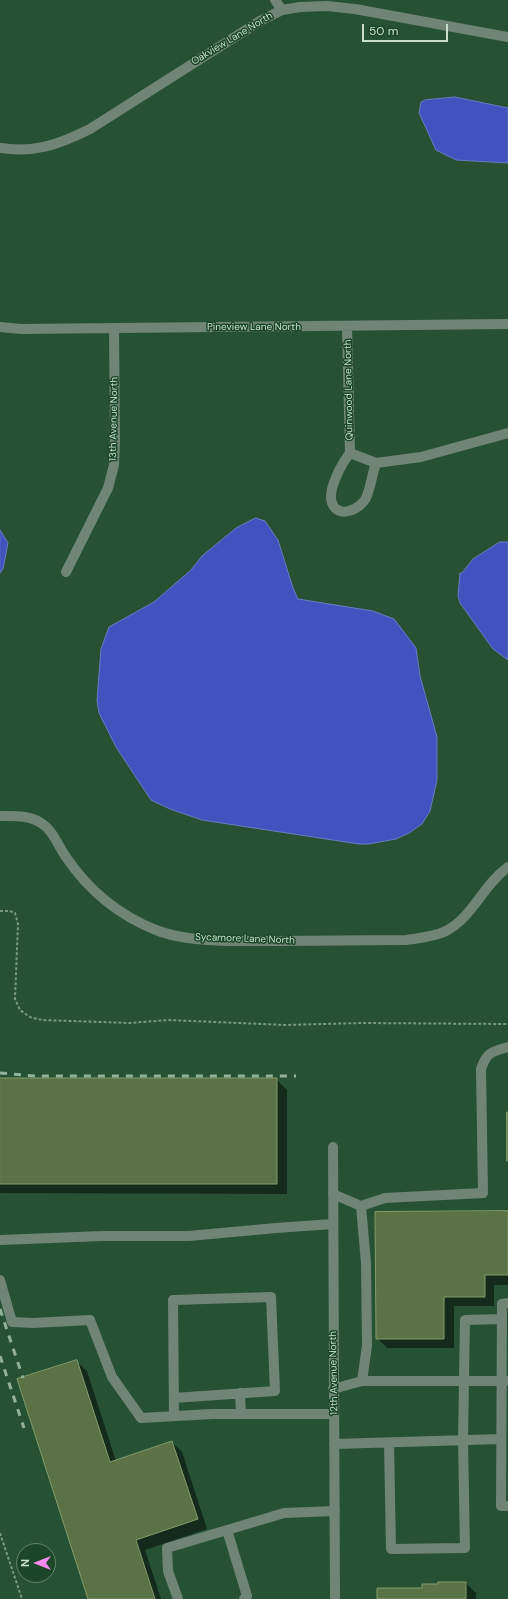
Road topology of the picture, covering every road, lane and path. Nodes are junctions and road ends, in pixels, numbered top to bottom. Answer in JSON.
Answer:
{"nodes":[{"id":1,"x":275,"y":0,"type":"edge"},
{"id":2,"x":282,"y":10,"type":"junction"},
{"id":3,"x":508,"y":37,"type":"edge"},
{"id":4,"x":0,"y":148,"type":"edge"},
{"id":5,"x":508,"y":324,"type":"edge"},
{"id":6,"x":0,"y":327,"type":"edge"},
{"id":7,"x":348,"y":327,"type":"junction"},
{"id":8,"x":114,"y":328,"type":"junction"},
{"id":9,"x":508,"y":433,"type":"edge"},
{"id":10,"x":350,"y":453,"type":"junction"},
{"id":11,"x":376,"y":463,"type":"junction"},
{"id":12,"x":66,"y":572,"type":"dead end"},
{"id":13,"x":0,"y":816,"type":"edge"},
{"id":14,"x":508,"y":867,"type":"edge"},
{"id":15,"x":0,"y":911,"type":"edge"},
{"id":16,"x":508,"y":1024,"type":"edge"},
{"id":17,"x":508,"y":1047,"type":"edge"},
{"id":18,"x":333,"y":1146,"type":"dead end"},
{"id":19,"x":333,"y":1194,"type":"junction"},
{"id":20,"x":361,"y":1206,"type":"junction"},
{"id":21,"x":333,"y":1224,"type":"junction"},
{"id":22,"x":0,"y":1240,"type":"edge"},
{"id":23,"x":0,"y":1280,"type":"edge"},
{"id":24,"x":508,"y":1303,"type":"edge"},
{"id":25,"x":502,"y":1319,"type":"junction"},
{"id":26,"x":362,"y":1381,"type":"junction"},
{"id":27,"x":464,"y":1381,"type":"junction"},
{"id":28,"x":504,"y":1381,"type":"edge"},
{"id":29,"x":333,"y":1389,"type":"junction"},
{"id":30,"x":240,"y":1393,"type":"junction"},
{"id":31,"x":174,"y":1398,"type":"junction"},
{"id":32,"x":241,"y":1414,"type":"junction"},
{"id":33,"x":334,"y":1414,"type":"junction"},
{"id":34,"x":174,"y":1416,"type":"junction"},
{"id":35,"x":501,"y":1439,"type":"junction"},
{"id":36,"x":463,"y":1440,"type":"junction"},
{"id":37,"x":389,"y":1443,"type":"junction"},
{"id":38,"x":334,"y":1444,"type":"junction"},
{"id":39,"x":508,"y":1506,"type":"edge"},
{"id":40,"x":335,"y":1511,"type":"junction"},
{"id":41,"x":227,"y":1530,"type":"junction"},
{"id":42,"x":0,"y":1533,"type":"edge"},
{"id":43,"x":22,"y":1599,"type":"edge"},
{"id":44,"x":178,"y":1599,"type":"edge"},
{"id":45,"x":244,"y":1599,"type":"edge"},
{"id":46,"x":335,"y":1599,"type":"edge"}],
"edges":[{"from":1,"to":2,"type":"street"},
{"from":2,"to":3,"type":"street","name":"Oakview Lane North"},
{"from":2,"to":4,"type":"street","name":"Oakview Lane North"},
{"from":5,"to":7,"type":"street","name":"Pineview Lane North"},
{"from":6,"to":8,"type":"street","name":"Pineview Lane North"},
{"from":7,"to":8,"type":"street","name":"Pineview Lane North"},
{"from":7,"to":10,"type":"street","name":"Quinwood Lane North"},
{"from":8,"to":12,"type":"street","name":"13th Avenue North"},
{"from":9,"to":11,"type":"street","name":"Quinwood Lane North"},
{"from":10,"to":11,"type":"street","name":"Quinwood Lane North"},
{"from":10,"to":11,"type":"street","name":"Quinwood Lane North"},
{"from":13,"to":14,"type":"street","name":"Sycamore Lane North"},
{"from":15,"to":16,"type":"path"},
{"from":17,"to":20,"type":"street"},
{"from":18,"to":19,"type":"street","name":"12th Avenue North"},
{"from":19,"to":20,"type":"street"},
{"from":19,"to":21,"type":"street","name":"12th Avenue North"},
{"from":20,"to":26,"type":"street"},
{"from":21,"to":22,"type":"street"},
{"from":21,"to":29,"type":"street","name":"12th Avenue North"},
{"from":23,"to":34,"type":"street"},
{"from":24,"to":25,"type":"street"},
{"from":25,"to":27,"type":"street"},
{"from":25,"to":28,"type":"street"},
{"from":26,"to":27,"type":"street"},
{"from":26,"to":29,"type":"street"},
{"from":27,"to":28,"type":"street"},
{"from":27,"to":36,"type":"street"},
{"from":28,"to":35,"type":"street"},
{"from":29,"to":33,"type":"street","name":"12th Avenue North"},
{"from":30,"to":31,"type":"street"},
{"from":30,"to":31,"type":"street"},
{"from":30,"to":32,"type":"street"},
{"from":31,"to":34,"type":"street"},
{"from":32,"to":33,"type":"street"},
{"from":32,"to":34,"type":"street"},
{"from":33,"to":38,"type":"street","name":"12th Avenue North"},
{"from":35,"to":36,"type":"street"},
{"from":35,"to":39,"type":"street"},
{"from":36,"to":37,"type":"street"},
{"from":36,"to":37,"type":"street"},
{"from":37,"to":38,"type":"street"},
{"from":38,"to":40,"type":"street","name":"12th Avenue North"},
{"from":40,"to":41,"type":"street"},
{"from":40,"to":46,"type":"street","name":"12th Avenue North"},
{"from":41,"to":44,"type":"street"},
{"from":41,"to":45,"type":"street"},
{"from":42,"to":43,"type":"path"}]}
